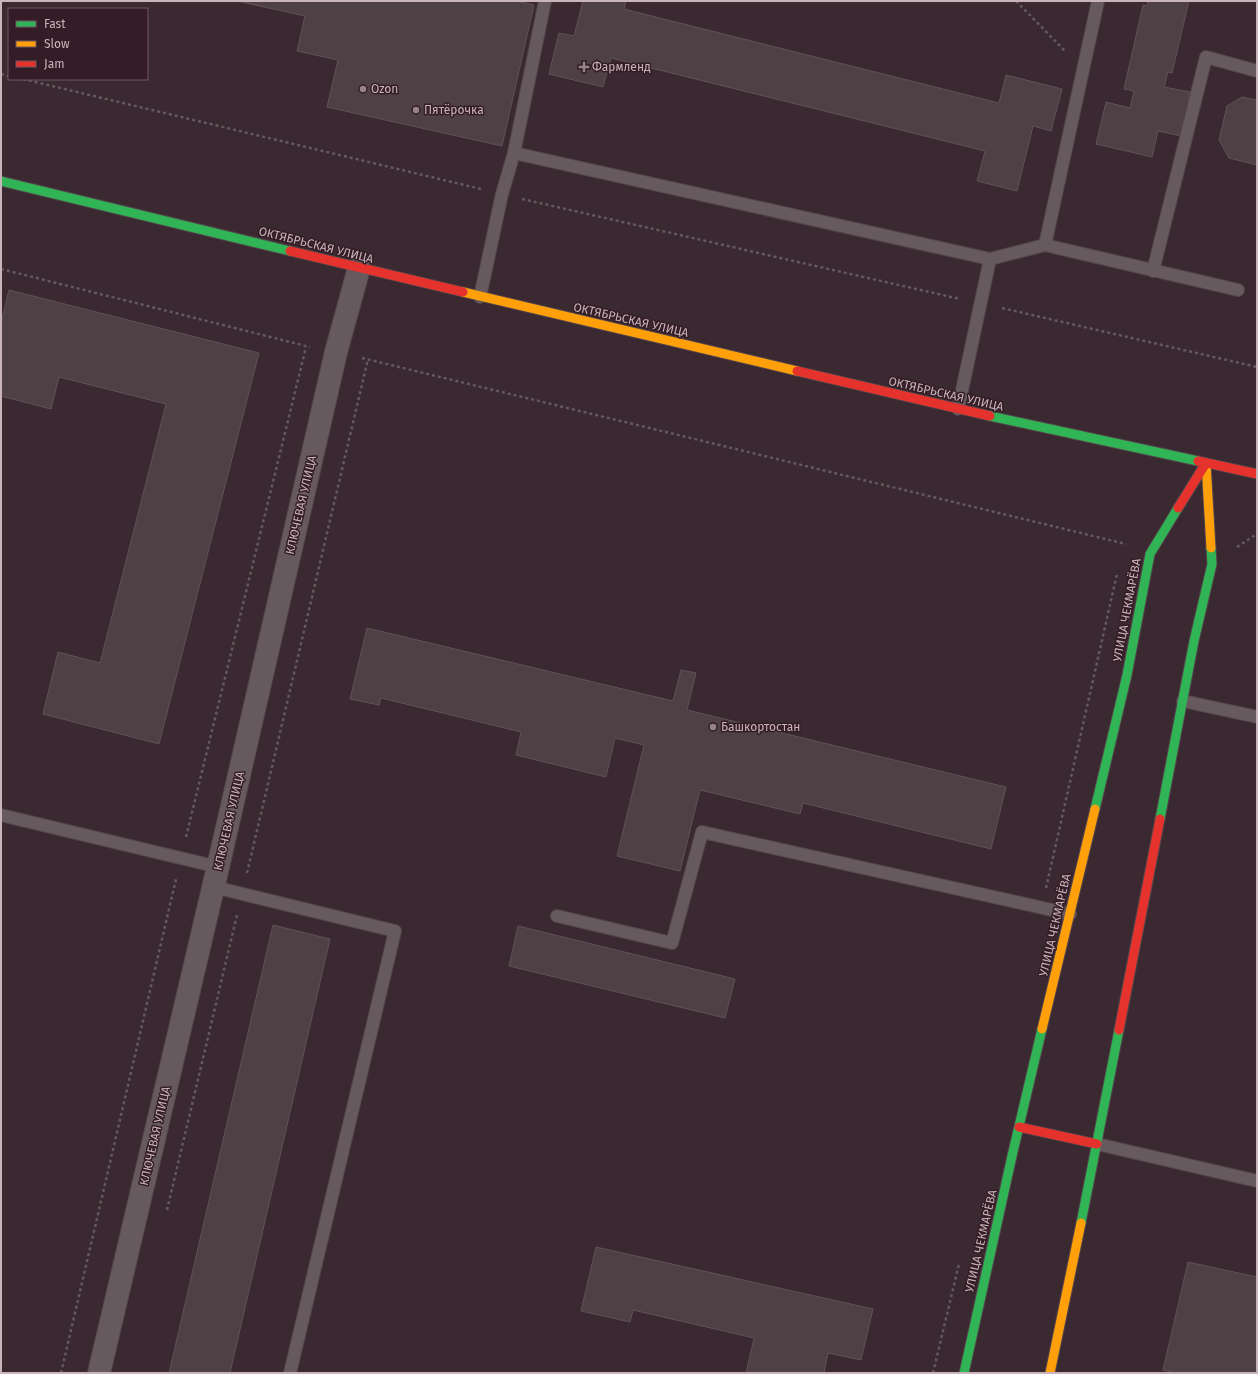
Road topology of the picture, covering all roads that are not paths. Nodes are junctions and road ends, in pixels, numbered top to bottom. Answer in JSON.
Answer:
{"nodes":[{"id":1,"x":545,"y":1,"type":"edge"},
{"id":2,"x":1098,"y":1,"type":"edge"},
{"id":3,"x":1257,"y":71,"type":"edge"},
{"id":4,"x":514,"y":153,"type":"junction"},
{"id":5,"x":1,"y":181,"type":"edge"},
{"id":6,"x":1045,"y":245,"type":"junction"},
{"id":7,"x":990,"y":259,"type":"junction"},
{"id":8,"x":359,"y":268,"type":"junction"},
{"id":9,"x":1153,"y":271,"type":"junction"},
{"id":10,"x":1238,"y":290,"type":"dead end"},
{"id":11,"x":480,"y":297,"type":"junction"},
{"id":12,"x":958,"y":410,"type":"junction"},
{"id":13,"x":1206,"y":463,"type":"junction"},
{"id":14,"x":1257,"y":474,"type":"edge"},
{"id":15,"x":1183,"y":701,"type":"junction"},
{"id":16,"x":1257,"y":717,"type":"edge"},
{"id":17,"x":1,"y":815,"type":"edge"},
{"id":18,"x":216,"y":877,"type":"junction"},
{"id":19,"x":1070,"y":914,"type":"junction"},
{"id":20,"x":556,"y":916,"type":"dead end"},
{"id":21,"x":1019,"y":1127,"type":"junction"},
{"id":22,"x":1096,"y":1144,"type":"junction"},
{"id":23,"x":1257,"y":1181,"type":"edge"},
{"id":24,"x":99,"y":1373,"type":"edge"},
{"id":25,"x":290,"y":1373,"type":"edge"},
{"id":26,"x":964,"y":1373,"type":"edge"},
{"id":27,"x":1050,"y":1373,"type":"edge"}],
"edges":[{"from":1,"to":4,"type":"lane"},
{"from":2,"to":6,"type":"lane"},
{"from":3,"to":9,"type":"lane"},
{"from":4,"to":7,"type":"lane"},
{"from":4,"to":11,"type":"lane"},
{"from":5,"to":8,"type":"main road","name":"ОКТЯБРЬСКАЯ УЛИЦА"},
{"from":6,"to":7,"type":"lane"},
{"from":6,"to":9,"type":"lane"},
{"from":7,"to":12,"type":"lane"},
{"from":8,"to":11,"type":"main road","name":"ОКТЯБРЬСКАЯ УЛИЦА"},
{"from":8,"to":18,"type":"street","name":"КЛЮЧЕВАЯ УЛИЦА"},
{"from":9,"to":10,"type":"lane"},
{"from":11,"to":12,"type":"main road","name":"ОКТЯБРЬСКАЯ УЛИЦА"},
{"from":12,"to":13,"type":"main road","name":"ОКТЯБРЬСКАЯ УЛИЦА"},
{"from":13,"to":14,"type":"main road","name":"ОКТЯБРЬСКАЯ УЛИЦА"},
{"from":13,"to":15,"type":"main road"},
{"from":13,"to":19,"type":"main road","name":"УЛИЦА ЧЕКМАРЁВА"},
{"from":15,"to":16,"type":"lane"},
{"from":15,"to":22,"type":"main road"},
{"from":17,"to":18,"type":"lane"},
{"from":18,"to":24,"type":"street","name":"КЛЮЧЕВАЯ УЛИЦА"},
{"from":18,"to":25,"type":"lane"},
{"from":19,"to":20,"type":"lane"},
{"from":19,"to":21,"type":"main road","name":"УЛИЦА ЧЕКМАРЁВА"},
{"from":21,"to":22,"type":"main road"},
{"from":21,"to":26,"type":"main road","name":"УЛИЦА ЧЕКМАРЁВА"},
{"from":22,"to":23,"type":"lane"},
{"from":22,"to":27,"type":"main road"}]}
